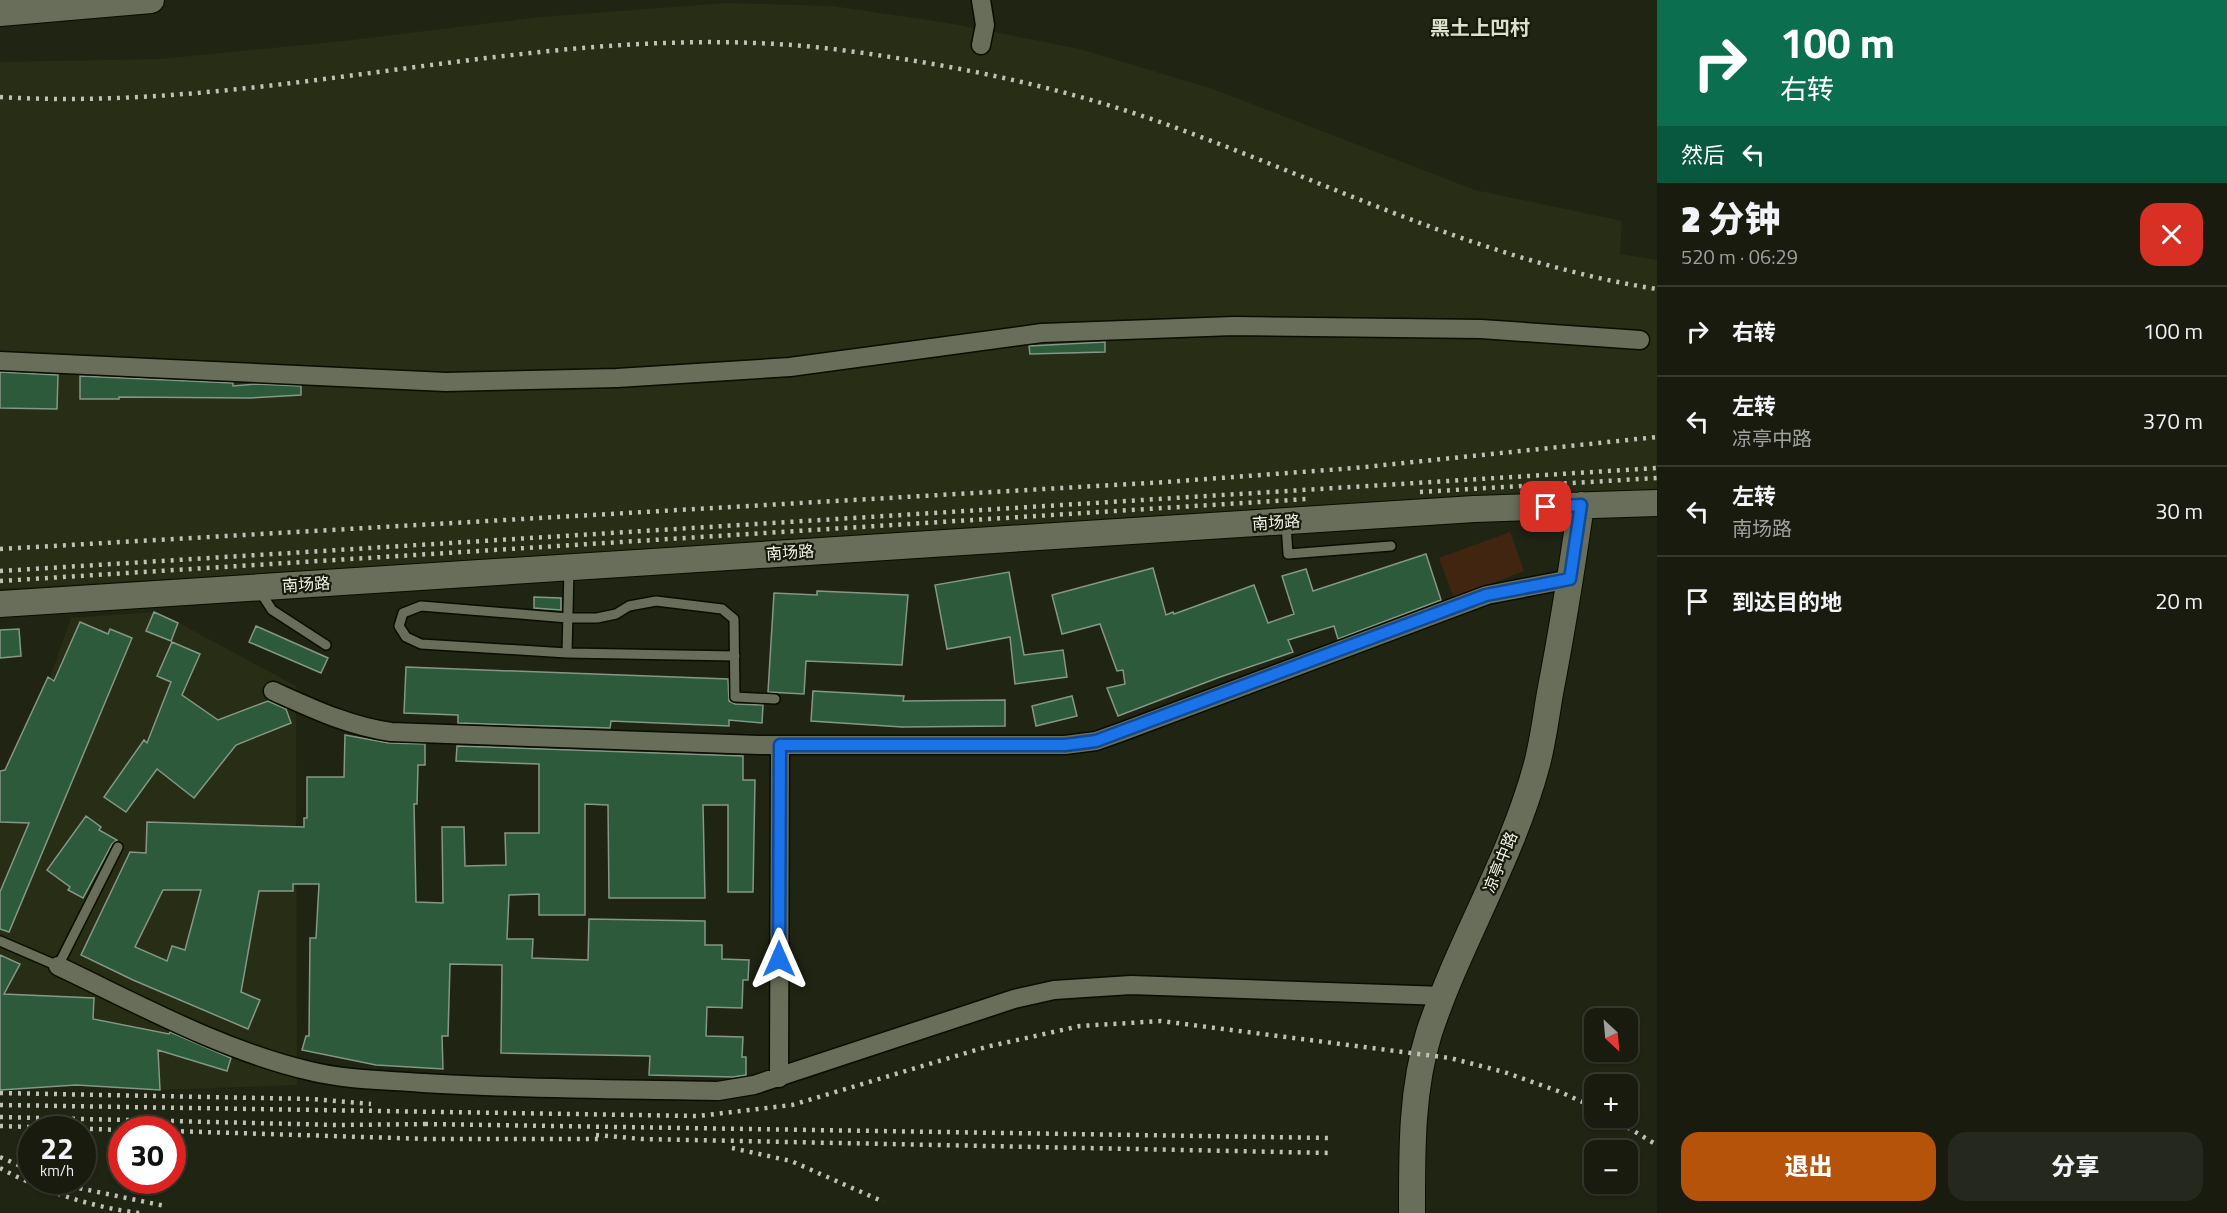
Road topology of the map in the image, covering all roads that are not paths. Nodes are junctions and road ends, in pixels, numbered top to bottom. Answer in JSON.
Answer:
{"nodes":[{"id":1,"x":151,"y":0,"type":"edge"},
{"id":2,"x":981,"y":0,"type":"edge"},
{"id":3,"x":0,"y":13,"type":"edge"},
{"id":4,"x":981,"y":45,"type":"dead end"},
{"id":5,"x":1640,"y":340,"type":"dead end"},
{"id":6,"x":0,"y":361,"type":"edge"},
{"id":7,"x":1657,"y":503,"type":"edge"},
{"id":8,"x":1581,"y":505,"type":"junction"},
{"id":9,"x":1285,"y":521,"type":"junction"},
{"id":10,"x":1391,"y":546,"type":"dead end"},
{"id":11,"x":569,"y":567,"type":"junction"},
{"id":12,"x":1570,"y":579,"type":"junction"},
{"id":13,"x":257,"y":587,"type":"junction"},
{"id":14,"x":0,"y":604,"type":"edge"},
{"id":15,"x":568,"y":618,"type":"junction"},
{"id":16,"x":326,"y":645,"type":"dead end"},
{"id":17,"x":567,"y":653,"type":"junction"},
{"id":18,"x":735,"y":656,"type":"junction"},
{"id":19,"x":273,"y":691,"type":"dead end"},
{"id":20,"x":775,"y":699,"type":"dead end"},
{"id":21,"x":780,"y":745,"type":"junction"},
{"id":22,"x":118,"y":847,"type":"dead end"},
{"id":23,"x":0,"y":941,"type":"edge"},
{"id":24,"x":58,"y":966,"type":"junction"},
{"id":25,"x":1444,"y":996,"type":"junction"},
{"id":26,"x":778,"y":1078,"type":"junction"},
{"id":27,"x":1412,"y":1213,"type":"edge"}],
"edges":[{"from":1,"to":3,"type":"street"},
{"from":2,"to":4,"type":"street"},
{"from":5,"to":6,"type":"street"},
{"from":7,"to":8,"type":"street","name":"南场路"},
{"from":8,"to":9,"type":"street","name":"南场路"},
{"from":8,"to":12,"type":"street","name":"凉亭中路"},
{"from":9,"to":10,"type":"lane"},
{"from":9,"to":11,"type":"street","name":"南场路"},
{"from":11,"to":13,"type":"street","name":"南场路"},
{"from":11,"to":15,"type":"lane"},
{"from":12,"to":21,"type":"street"},
{"from":12,"to":25,"type":"street","name":"凉亭中路"},
{"from":13,"to":14,"type":"street","name":"南场路"},
{"from":13,"to":16,"type":"lane"},
{"from":15,"to":17,"type":"lane"},
{"from":15,"to":17,"type":"lane"},
{"from":15,"to":18,"type":"lane"},
{"from":17,"to":18,"type":"lane"},
{"from":18,"to":20,"type":"lane"},
{"from":19,"to":21,"type":"street"},
{"from":21,"to":26,"type":"street"},
{"from":22,"to":24,"type":"lane"},
{"from":23,"to":24,"type":"lane"},
{"from":24,"to":26,"type":"street"},
{"from":25,"to":26,"type":"street"},
{"from":25,"to":27,"type":"street","name":"凉亭中路"}]}
